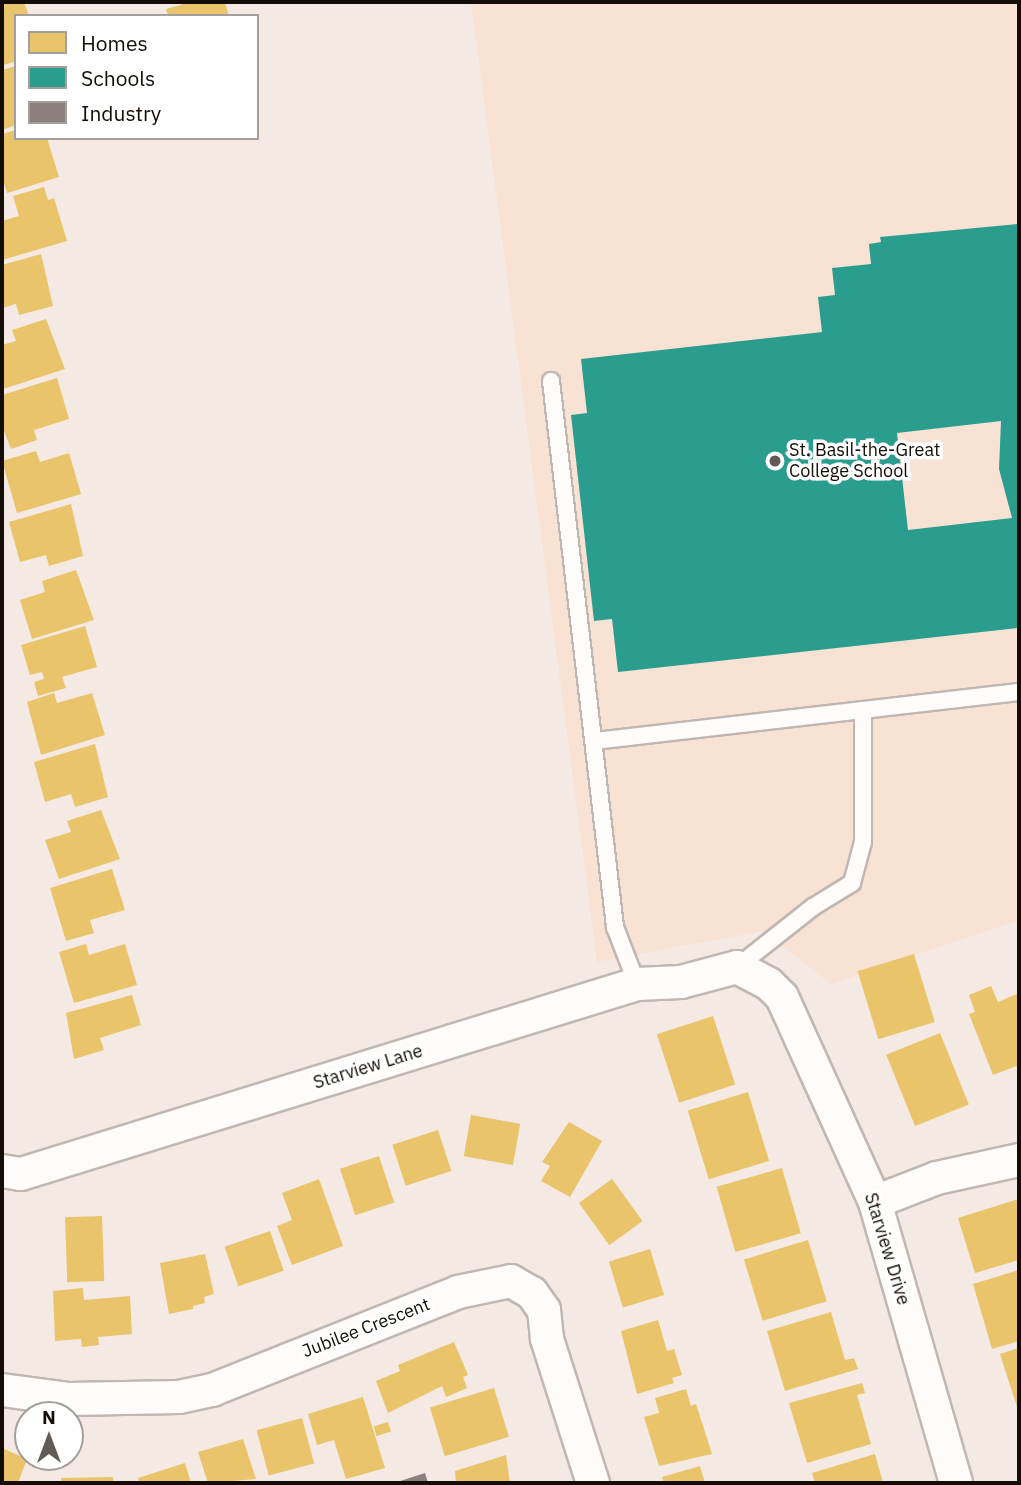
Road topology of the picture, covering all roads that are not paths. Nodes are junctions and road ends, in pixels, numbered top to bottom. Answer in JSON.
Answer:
{"nodes":[{"id":1,"x":551,"y":381,"type":"dead end"},
{"id":2,"x":1019,"y":692,"type":"edge"},
{"id":3,"x":863,"y":710,"type":"junction"},
{"id":4,"x":594,"y":741,"type":"junction"},
{"id":5,"x":737,"y":967,"type":"junction"},
{"id":6,"x":637,"y":984,"type":"junction"},
{"id":7,"x":1019,"y":1160,"type":"edge"},
{"id":8,"x":2,"y":1171,"type":"edge"},
{"id":9,"x":875,"y":1202,"type":"junction"},
{"id":10,"x":2,"y":1390,"type":"edge"},
{"id":11,"x":593,"y":1483,"type":"edge"},
{"id":12,"x":956,"y":1483,"type":"edge"}],
"edges":[{"from":1,"to":4,"type":"lane"},
{"from":2,"to":3,"type":"lane"},
{"from":3,"to":4,"type":"lane"},
{"from":3,"to":5,"type":"lane"},
{"from":4,"to":6,"type":"lane"},
{"from":5,"to":6,"type":"street","name":"Starview Lane"},
{"from":5,"to":9,"type":"street","name":"Starview Drive"},
{"from":6,"to":8,"type":"street","name":"Starview Lane"},
{"from":7,"to":9,"type":"street"},
{"from":9,"to":12,"type":"street","name":"Starview Drive"},
{"from":10,"to":11,"type":"street","name":"Jubilee Crescent"}]}
